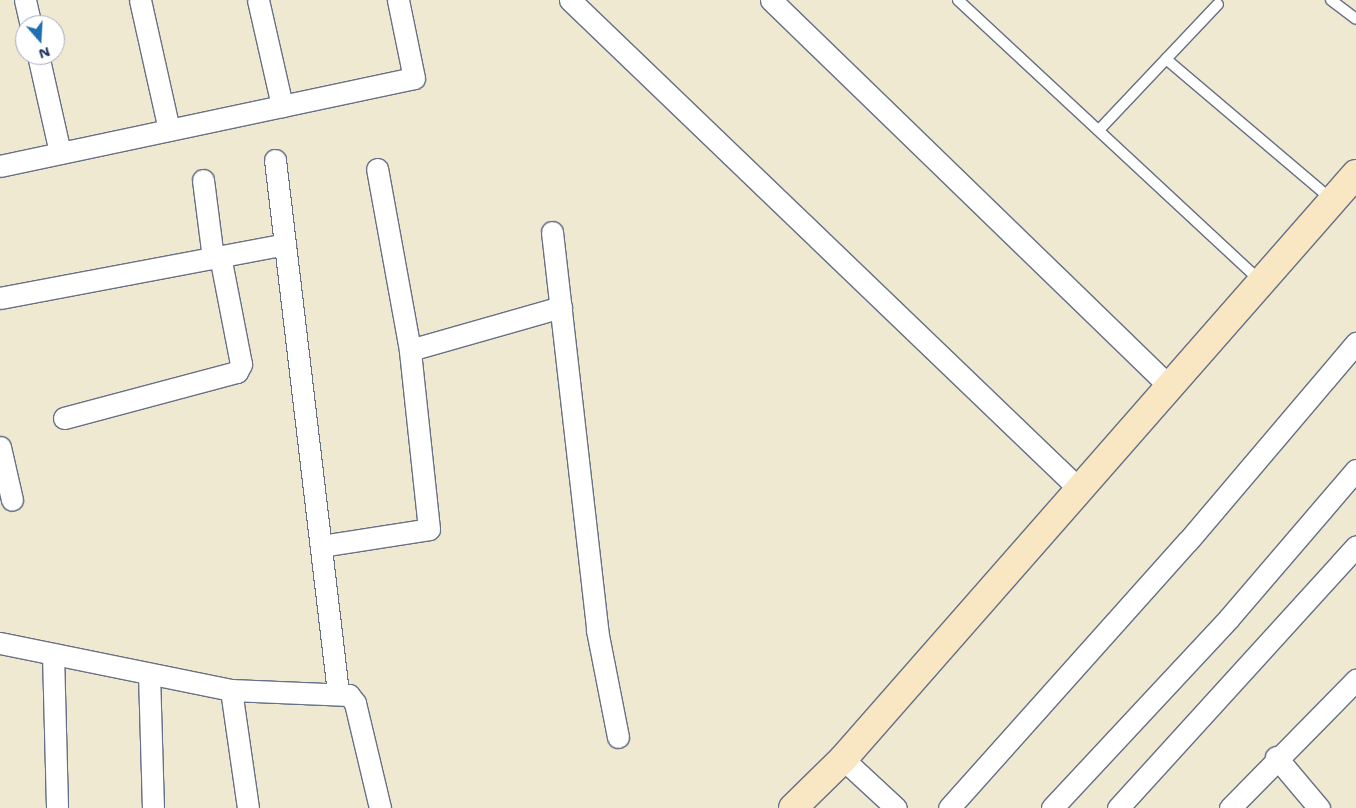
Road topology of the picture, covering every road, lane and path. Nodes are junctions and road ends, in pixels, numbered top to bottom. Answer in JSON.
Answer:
{"nodes":[{"id":1,"x":25,"y":0,"type":"edge"},
{"id":2,"x":140,"y":0,"type":"edge"},
{"id":3,"x":258,"y":0,"type":"edge"},
{"id":4,"x":398,"y":0,"type":"edge"},
{"id":5,"x":570,"y":0,"type":"edge"},
{"id":6,"x":771,"y":0,"type":"edge"},
{"id":7,"x":958,"y":0,"type":"edge"},
{"id":8,"x":1331,"y":0,"type":"edge"},
{"id":9,"x":1218,"y":4,"type":"dead end"},
{"id":10,"x":29,"y":15,"type":"edge"},
{"id":11,"x":1356,"y":19,"type":"edge"},
{"id":12,"x":1166,"y":58,"type":"junction"},
{"id":13,"x":40,"y":65,"type":"edge"},
{"id":14,"x":282,"y":106,"type":"junction"},
{"id":15,"x":169,"y":130,"type":"junction"},
{"id":16,"x":1099,"y":130,"type":"junction"},
{"id":17,"x":60,"y":153,"type":"junction"},
{"id":18,"x":275,"y":160,"type":"dead end"},
{"id":19,"x":0,"y":166,"type":"edge"},
{"id":20,"x":377,"y":170,"type":"dead end"},
{"id":21,"x":1356,"y":174,"type":"edge"},
{"id":22,"x":203,"y":180,"type":"dead end"},
{"id":23,"x":1332,"y":200,"type":"junction"},
{"id":24,"x":552,"y":232,"type":"dead end"},
{"id":25,"x":285,"y":244,"type":"junction"},
{"id":26,"x":216,"y":257,"type":"junction"},
{"id":27,"x":1261,"y":282,"type":"junction"},
{"id":28,"x":0,"y":298,"type":"edge"},
{"id":29,"x":561,"y":307,"type":"junction"},
{"id":30,"x":1356,"y":343,"type":"edge"},
{"id":31,"x":410,"y":350,"type":"junction"},
{"id":32,"x":1169,"y":386,"type":"junction"},
{"id":33,"x":64,"y":418,"type":"dead end"},
{"id":34,"x":0,"y":447,"type":"edge"},
{"id":35,"x":1356,"y":470,"type":"edge"},
{"id":36,"x":1079,"y":489,"type":"junction"},
{"id":37,"x":12,"y":500,"type":"dead end"},
{"id":38,"x":321,"y":546,"type":"junction"},
{"id":39,"x":1356,"y":546,"type":"edge"},
{"id":40,"x":0,"y":643,"type":"edge"},
{"id":41,"x":53,"y":654,"type":"junction"},
{"id":42,"x":149,"y":674,"type":"junction"},
{"id":43,"x":1356,"y":680,"type":"edge"},
{"id":44,"x":231,"y":690,"type":"junction"},
{"id":45,"x":338,"y":692,"type":"junction"},
{"id":46,"x":618,"y":737,"type":"dead end"},
{"id":47,"x":1276,"y":757,"type":"junction"},
{"id":48,"x":843,"y":760,"type":"junction"},
{"id":49,"x":1307,"y":803,"type":"edge"},
{"id":50,"x":57,"y":808,"type":"edge"},
{"id":51,"x":153,"y":808,"type":"edge"},
{"id":52,"x":248,"y":808,"type":"edge"},
{"id":53,"x":380,"y":808,"type":"edge"},
{"id":54,"x":793,"y":808,"type":"edge"},
{"id":55,"x":896,"y":808,"type":"edge"},
{"id":56,"x":949,"y":808,"type":"edge"},
{"id":57,"x":1052,"y":808,"type":"edge"},
{"id":58,"x":1118,"y":808,"type":"edge"},
{"id":59,"x":1230,"y":808,"type":"edge"}],
"edges":[{"from":1,"to":10,"type":"street"},
{"from":2,"to":15,"type":"street"},
{"from":3,"to":14,"type":"street"},
{"from":4,"to":14,"type":"street"},
{"from":5,"to":36,"type":"street"},
{"from":6,"to":32,"type":"street"},
{"from":7,"to":16,"type":"lane"},
{"from":8,"to":11,"type":"lane"},
{"from":9,"to":12,"type":"lane"},
{"from":12,"to":16,"type":"lane"},
{"from":12,"to":23,"type":"lane"},
{"from":13,"to":17,"type":"street"},
{"from":14,"to":15,"type":"street"},
{"from":15,"to":17,"type":"street"},
{"from":16,"to":27,"type":"lane"},
{"from":17,"to":19,"type":"street"},
{"from":18,"to":25,"type":"street"},
{"from":20,"to":31,"type":"street"},
{"from":21,"to":23,"type":"main road"},
{"from":22,"to":26,"type":"street"},
{"from":23,"to":27,"type":"main road"},
{"from":24,"to":29,"type":"street"},
{"from":25,"to":26,"type":"street"},
{"from":25,"to":38,"type":"street"},
{"from":26,"to":28,"type":"street"},
{"from":26,"to":33,"type":"street"},
{"from":27,"to":32,"type":"main road"},
{"from":29,"to":31,"type":"street"},
{"from":29,"to":46,"type":"street"},
{"from":30,"to":56,"type":"street"},
{"from":31,"to":38,"type":"street"},
{"from":32,"to":36,"type":"main road"},
{"from":34,"to":37,"type":"street"},
{"from":35,"to":57,"type":"street"},
{"from":36,"to":48,"type":"main road"},
{"from":38,"to":45,"type":"street"},
{"from":39,"to":58,"type":"street"},
{"from":40,"to":41,"type":"street"},
{"from":41,"to":42,"type":"street"},
{"from":41,"to":50,"type":"street"},
{"from":42,"to":44,"type":"street"},
{"from":42,"to":51,"type":"street"},
{"from":43,"to":47,"type":"street"},
{"from":44,"to":45,"type":"street"},
{"from":44,"to":52,"type":"street"},
{"from":45,"to":53,"type":"street"},
{"from":47,"to":49,"type":"street"},
{"from":47,"to":59,"type":"street"},
{"from":48,"to":54,"type":"main road"},
{"from":48,"to":55,"type":"street"}]}
